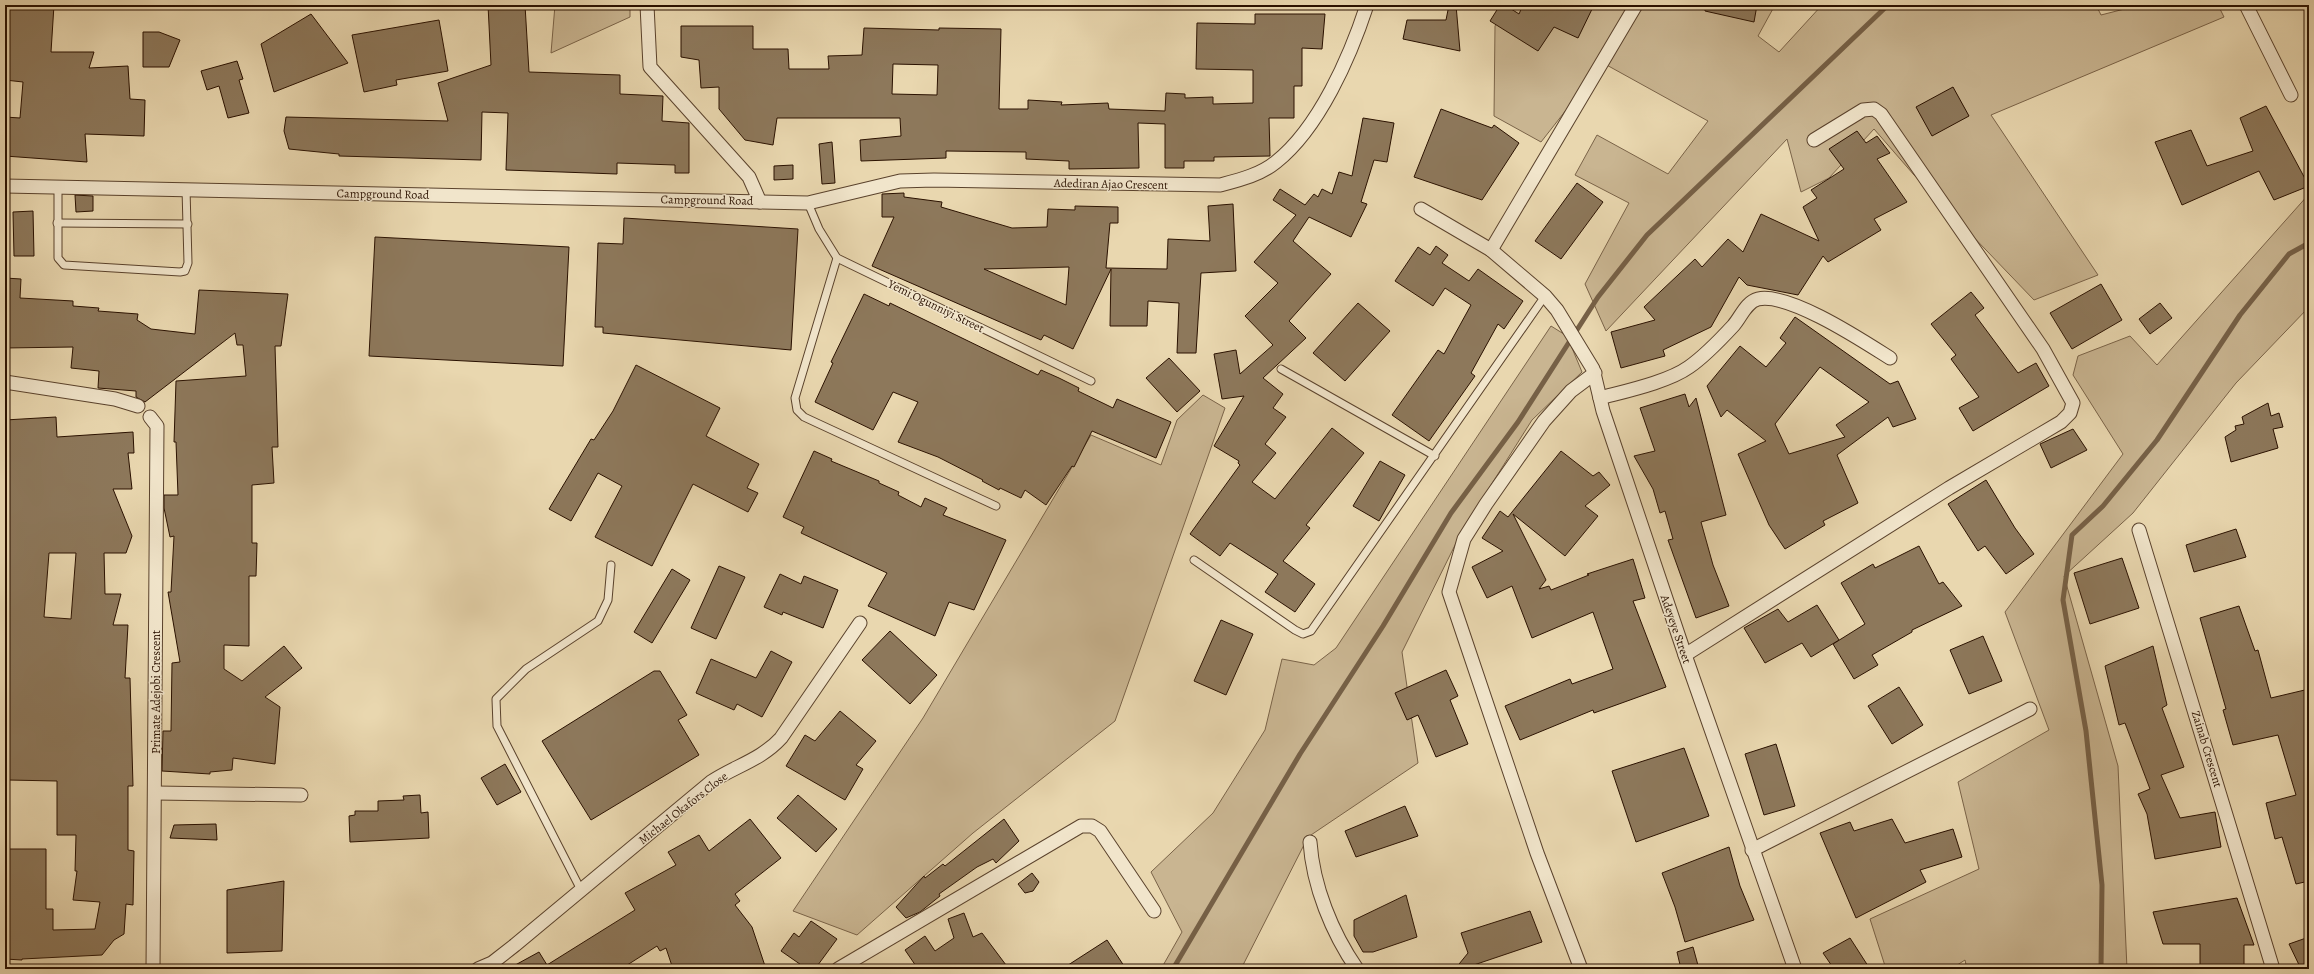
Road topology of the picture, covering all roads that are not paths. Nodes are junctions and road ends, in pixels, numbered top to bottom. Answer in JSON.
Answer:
{"nodes":[{"id":1,"x":647,"y":5,"type":"edge"},
{"id":2,"x":1367,"y":5,"type":"edge"},
{"id":3,"x":1636,"y":5,"type":"edge"},
{"id":4,"x":2246,"y":5,"type":"edge"},
{"id":5,"x":2291,"y":95,"type":"dead end"},
{"id":6,"x":1814,"y":140,"type":"dead end"},
{"id":7,"x":5,"y":186,"type":"edge"},
{"id":8,"x":58,"y":186,"type":"junction"},
{"id":9,"x":186,"y":189,"type":"junction"},
{"id":10,"x":760,"y":202,"type":"junction"},
{"id":11,"x":808,"y":203,"type":"junction"},
{"id":12,"x":1421,"y":209,"type":"dead end"},
{"id":13,"x":57,"y":223,"type":"junction"},
{"id":14,"x":188,"y":224,"type":"junction"},
{"id":15,"x":1491,"y":250,"type":"junction"},
{"id":16,"x":837,"y":258,"type":"junction"},
{"id":17,"x":1545,"y":296,"type":"junction"},
{"id":18,"x":1890,"y":358,"type":"dead end"},
{"id":19,"x":1281,"y":369,"type":"dead end"},
{"id":20,"x":1594,"y":371,"type":"junction"},
{"id":21,"x":1090,"y":381,"type":"dead end"},
{"id":22,"x":5,"y":382,"type":"edge"},
{"id":23,"x":1600,"y":398,"type":"junction"},
{"id":24,"x":138,"y":406,"type":"dead end"},
{"id":25,"x":150,"y":417,"type":"dead end"},
{"id":26,"x":1435,"y":456,"type":"junction"},
{"id":27,"x":996,"y":506,"type":"dead end"},
{"id":28,"x":2139,"y":530,"type":"dead end"},
{"id":29,"x":1194,"y":560,"type":"dead end"},
{"id":30,"x":611,"y":565,"type":"dead end"},
{"id":31,"x":860,"y":623,"type":"dead end"},
{"id":32,"x":1685,"y":655,"type":"junction"},
{"id":33,"x":2030,"y":709,"type":"dead end"},
{"id":34,"x":156,"y":793,"type":"junction"},
{"id":35,"x":301,"y":795,"type":"dead end"},
{"id":36,"x":1310,"y":842,"type":"dead end"},
{"id":37,"x":1752,"y":850,"type":"junction"},
{"id":38,"x":581,"y":890,"type":"junction"},
{"id":39,"x":1154,"y":911,"type":"dead end"},
{"id":40,"x":153,"y":969,"type":"edge"},
{"id":41,"x":478,"y":969,"type":"edge"},
{"id":42,"x":838,"y":969,"type":"edge"},
{"id":43,"x":1357,"y":969,"type":"edge"},
{"id":44,"x":1581,"y":969,"type":"edge"},
{"id":45,"x":1795,"y":969,"type":"edge"},
{"id":46,"x":2273,"y":969,"type":"edge"}],
"edges":[{"from":1,"to":10,"type":"street"},
{"from":2,"to":11,"type":"street","name":"Adediran Ajao Crescent"},
{"from":3,"to":15,"type":"street"},
{"from":4,"to":5,"type":"street"},
{"from":6,"to":32,"type":"street"},
{"from":7,"to":8,"type":"street","name":"Campground Road"},
{"from":8,"to":9,"type":"street","name":"Campground Road"},
{"from":8,"to":13,"type":"lane"},
{"from":9,"to":10,"type":"street","name":"Campground Road"},
{"from":9,"to":14,"type":"lane"},
{"from":10,"to":11,"type":"street","name":"Adediran Ajao Crescent"},
{"from":11,"to":16,"type":"lane"},
{"from":12,"to":15,"type":"street","name":"Adeyeye Street"},
{"from":13,"to":14,"type":"lane"},
{"from":13,"to":14,"type":"lane"},
{"from":15,"to":17,"type":"street","name":"Adeyeye Street"},
{"from":16,"to":21,"type":"lane","name":"Yemi Ogunniyi Street"},
{"from":16,"to":27,"type":"lane"},
{"from":17,"to":20,"type":"street","name":"Adeyeye Street"},
{"from":17,"to":26,"type":"lane"},
{"from":18,"to":23,"type":"street"},
{"from":19,"to":26,"type":"lane"},
{"from":20,"to":23,"type":"street","name":"Adeyeye Street"},
{"from":20,"to":44,"type":"street"},
{"from":22,"to":24,"type":"street"},
{"from":23,"to":32,"type":"street","name":"Adeyeye Street"},
{"from":25,"to":34,"type":"street","name":"Primate Adejobi Crescent"},
{"from":26,"to":29,"type":"lane"},
{"from":28,"to":46,"type":"street","name":"Zainab Crescent"},
{"from":30,"to":38,"type":"lane"},
{"from":31,"to":38,"type":"street","name":"Michael Okafors Close"},
{"from":32,"to":37,"type":"street","name":"Adeyeye Street"},
{"from":33,"to":37,"type":"street"},
{"from":34,"to":35,"type":"street"},
{"from":34,"to":40,"type":"street","name":"Primate Adejobi Crescent"},
{"from":36,"to":43,"type":"street"},
{"from":37,"to":45,"type":"street","name":"Adeyeye Street"},
{"from":38,"to":41,"type":"street","name":"Michael Okafors Close"},
{"from":39,"to":42,"type":"street"}]}
